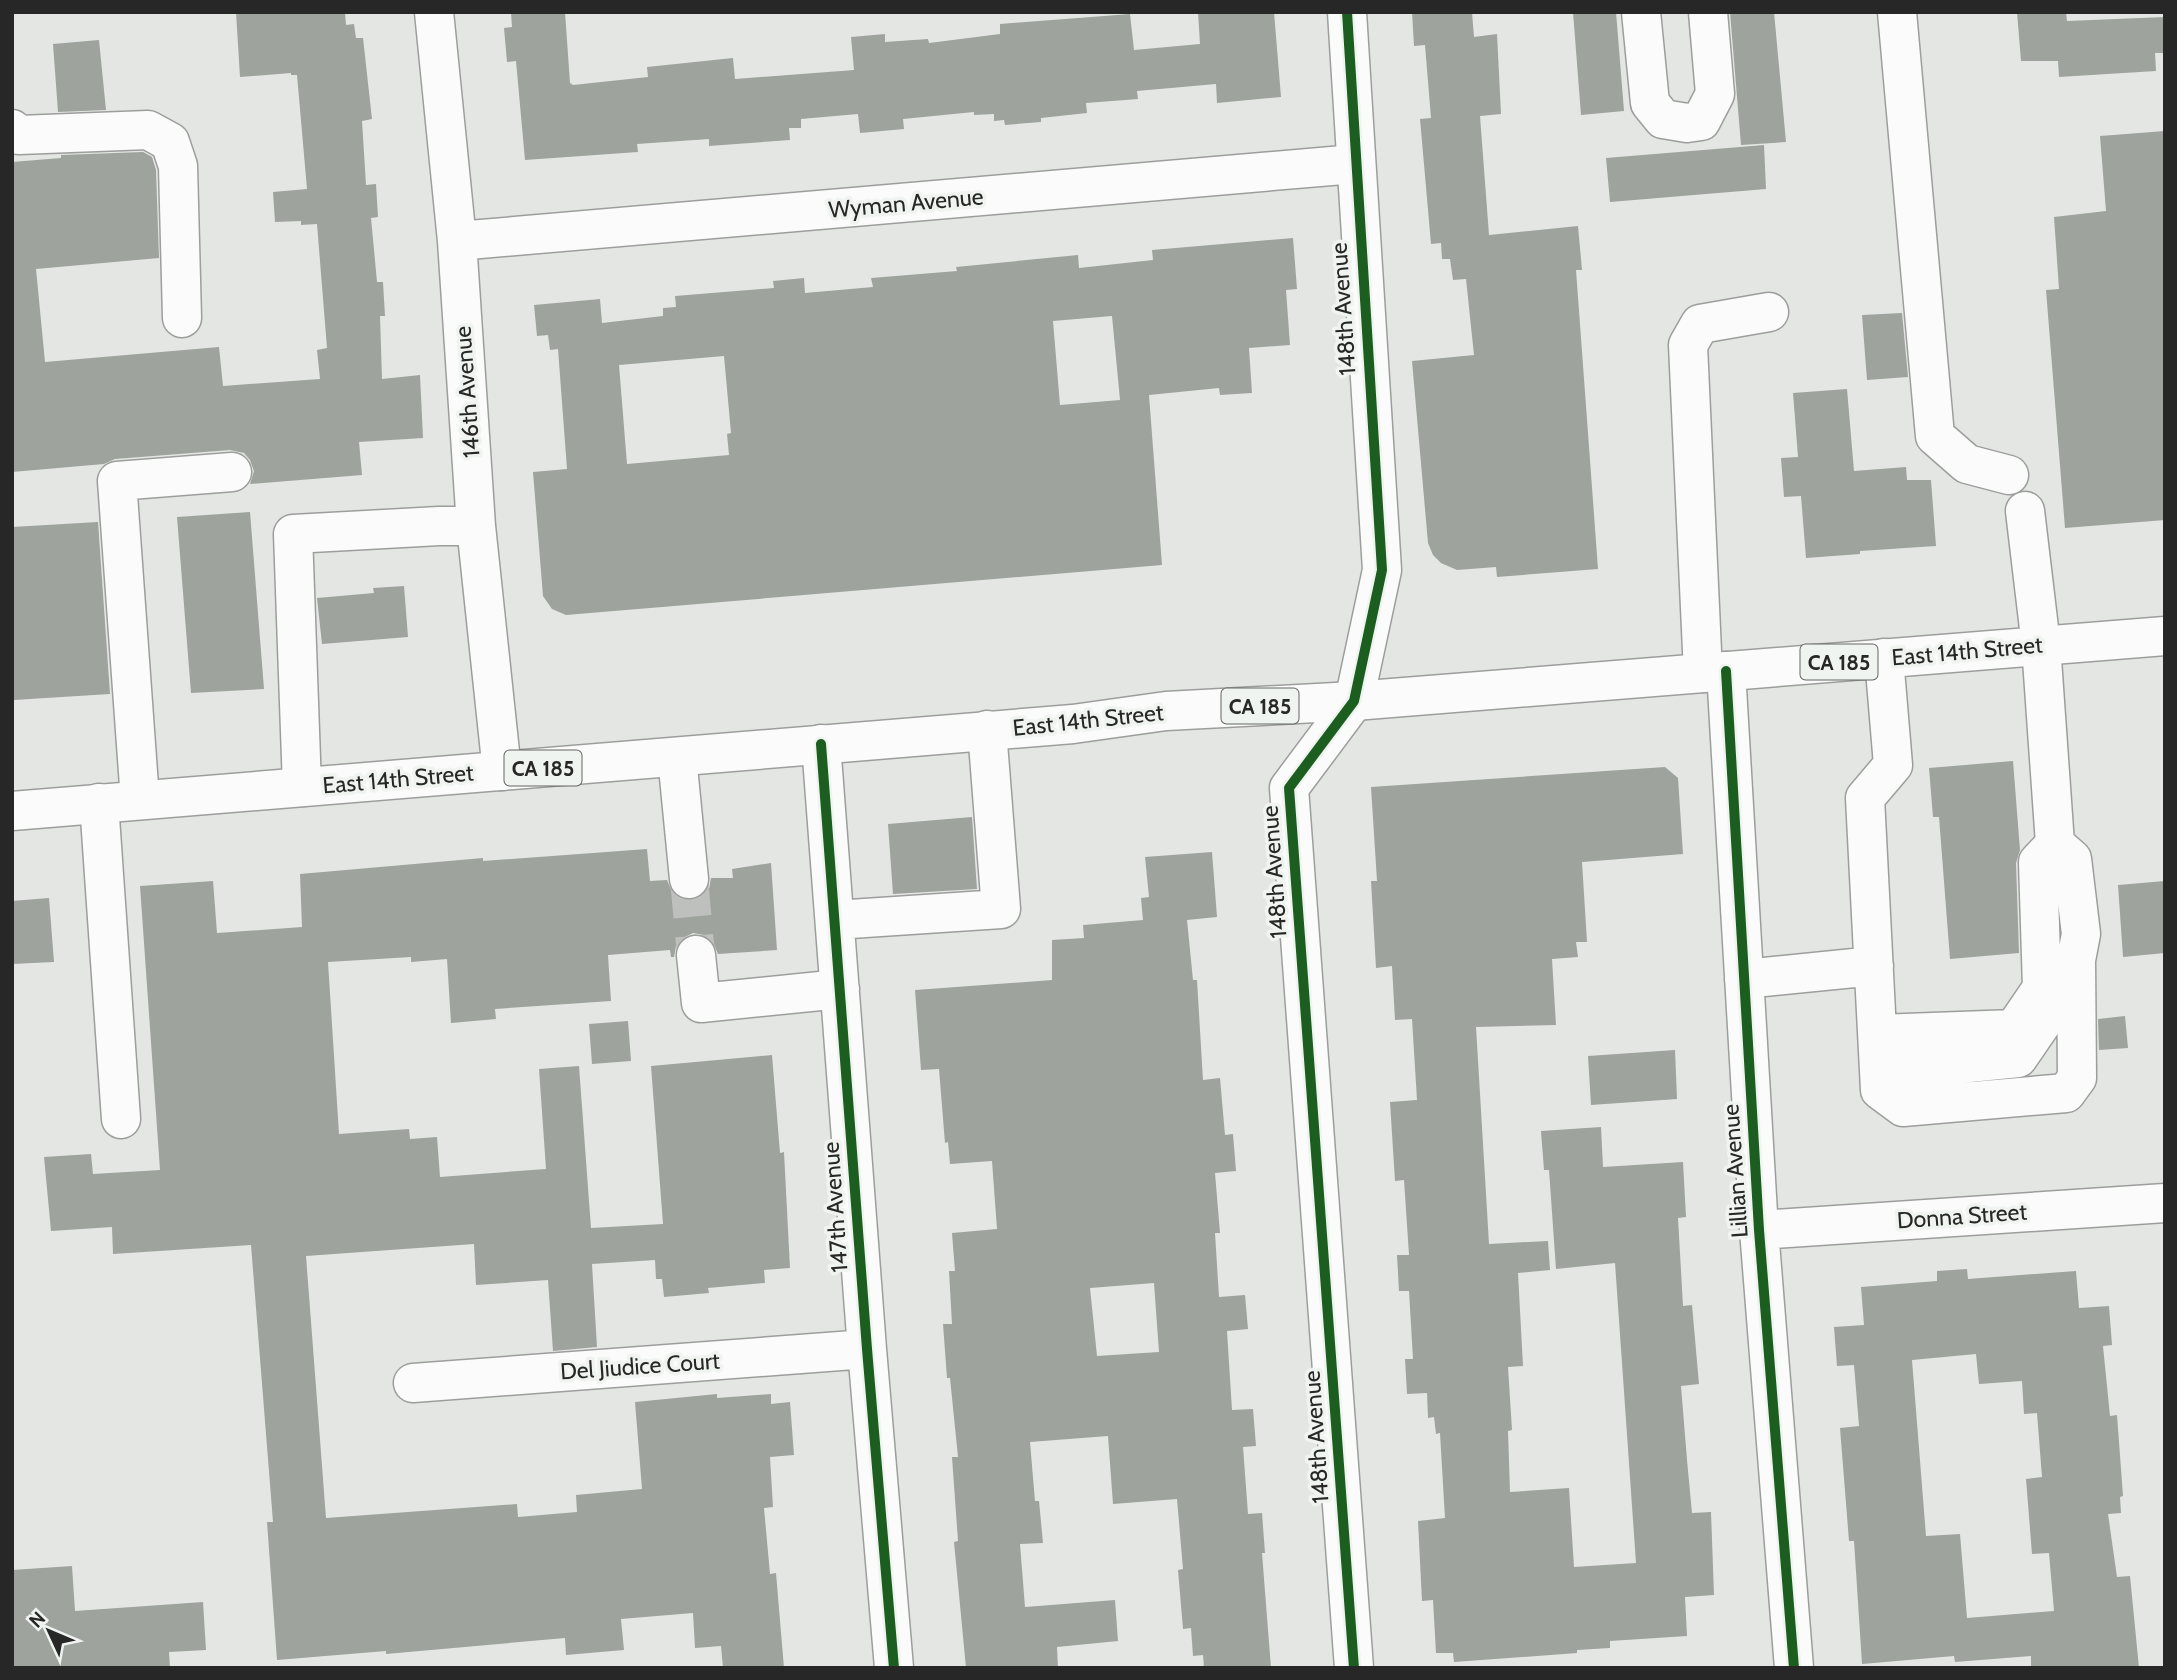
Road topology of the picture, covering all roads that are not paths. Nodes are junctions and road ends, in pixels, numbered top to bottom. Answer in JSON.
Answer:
{"nodes":[{"id":1,"x":434,"y":12,"type":"edge"},
{"id":2,"x":1347,"y":12,"type":"edge"},
{"id":3,"x":1642,"y":12,"type":"edge"},
{"id":4,"x":1708,"y":12,"type":"edge"},
{"id":5,"x":1898,"y":12,"type":"edge"},
{"id":6,"x":12,"y":129,"type":"edge"},
{"id":7,"x":1355,"y":164,"type":"junction"},
{"id":8,"x":457,"y":241,"type":"junction"},
{"id":9,"x":1769,"y":312,"type":"dead end"},
{"id":10,"x":182,"y":318,"type":"dead end"},
{"id":11,"x":232,"y":472,"type":"dead end"},
{"id":12,"x":2009,"y":475,"type":"dead end"},
{"id":13,"x":2025,"y":511,"type":"dead end"},
{"id":14,"x":476,"y":526,"type":"junction"},
{"id":15,"x":2165,"y":636,"type":"edge"},
{"id":16,"x":2041,"y":645,"type":"junction"},
{"id":17,"x":1884,"y":658,"type":"junction"},
{"id":18,"x":1715,"y":672,"type":"junction"},
{"id":19,"x":1354,"y":701,"type":"junction"},
{"id":20,"x":987,"y":730,"type":"junction"},
{"id":21,"x":821,"y":744,"type":"junction"},
{"id":22,"x":677,"y":757,"type":"junction"},
{"id":23,"x":502,"y":771,"type":"junction"},
{"id":24,"x":302,"y":787,"type":"junction"},
{"id":25,"x":140,"y":800,"type":"junction"},
{"id":26,"x":99,"y":803,"type":"junction"},
{"id":27,"x":12,"y":811,"type":"edge"},
{"id":28,"x":2055,"y":844,"type":"junction"},
{"id":29,"x":689,"y":879,"type":"tunnel mouth"},
{"id":30,"x":835,"y":920,"type":"junction"},
{"id":31,"x":696,"y":956,"type":"tunnel mouth"},
{"id":32,"x":1874,"y":966,"type":"junction"},
{"id":33,"x":1744,"y":979,"type":"junction"},
{"id":34,"x":2042,"y":988,"type":"junction"},
{"id":35,"x":840,"y":989,"type":"junction"},
{"id":36,"x":1878,"y":1034,"type":"junction"},
{"id":37,"x":1880,"y":1072,"type":"junction"},
{"id":38,"x":121,"y":1119,"type":"dead end"},
{"id":39,"x":2165,"y":1203,"type":"edge"},
{"id":40,"x":1759,"y":1230,"type":"junction"},
{"id":41,"x":867,"y":1349,"type":"junction"},
{"id":42,"x":413,"y":1383,"type":"dead end"},
{"id":43,"x":894,"y":1668,"type":"edge"},
{"id":44,"x":1354,"y":1668,"type":"edge"},
{"id":45,"x":1794,"y":1668,"type":"edge"}],
"edges":[{"from":1,"to":8,"type":"street","name":"146th Avenue"},
{"from":2,"to":7,"type":"street","name":"148th Avenue"},
{"from":3,"to":4,"type":"street"},
{"from":5,"to":12,"type":"street"},
{"from":6,"to":10,"type":"street"},
{"from":7,"to":8,"type":"street","name":"Wyman Avenue"},
{"from":7,"to":19,"type":"street","name":"148th Avenue"},
{"from":8,"to":14,"type":"street","name":"146th Avenue"},
{"from":9,"to":18,"type":"street","name":"Lillian Avenue"},
{"from":11,"to":25,"type":"street"},
{"from":13,"to":16,"type":"street"},
{"from":14,"to":23,"type":"street","name":"146th Avenue"},
{"from":14,"to":24,"type":"street"},
{"from":15,"to":16,"type":"street","name":"East 14th Street","number":"CA 185"},
{"from":16,"to":17,"type":"street","name":"East 14th Street","number":"CA 185"},
{"from":16,"to":28,"type":"street"},
{"from":17,"to":18,"type":"street","name":"East 14th Street","number":"CA 185"},
{"from":17,"to":32,"type":"street"},
{"from":18,"to":19,"type":"street","name":"East 14th Street","number":"CA 185"},
{"from":18,"to":33,"type":"street","name":"Lillian Avenue"},
{"from":19,"to":20,"type":"street","name":"East 14th Street","number":"CA 185"},
{"from":19,"to":44,"type":"street","name":"148th Avenue"},
{"from":20,"to":21,"type":"street","name":"East 14th Street","number":"CA 185"},
{"from":20,"to":30,"type":"street"},
{"from":21,"to":22,"type":"street","name":"East 14th Street","number":"CA 185"},
{"from":21,"to":30,"type":"street","name":"147th Avenue"},
{"from":22,"to":23,"type":"street","name":"East 14th Street","number":"CA 185"},
{"from":22,"to":29,"type":"street"},
{"from":23,"to":24,"type":"street","name":"East 14th Street","number":"CA 185"},
{"from":24,"to":25,"type":"street","name":"East 14th Street","number":"CA 185"},
{"from":25,"to":26,"type":"street","name":"East 14th Street","number":"CA 185"},
{"from":26,"to":27,"type":"street","name":"East 14th Street","number":"CA 185"},
{"from":26,"to":38,"type":"street"},
{"from":28,"to":34,"type":"street"},
{"from":28,"to":37,"type":"street"},
{"from":30,"to":35,"type":"street","name":"147th Avenue"},
{"from":31,"to":35,"type":"street"},
{"from":32,"to":33,"type":"street"},
{"from":32,"to":36,"type":"street"},
{"from":33,"to":40,"type":"street","name":"Lillian Avenue"},
{"from":34,"to":36,"type":"street"},
{"from":34,"to":37,"type":"street"},
{"from":35,"to":41,"type":"street","name":"147th Avenue"},
{"from":36,"to":37,"type":"street"},
{"from":39,"to":40,"type":"street","name":"Donna Street"},
{"from":40,"to":45,"type":"street","name":"Lillian Avenue"},
{"from":41,"to":42,"type":"street","name":"Del Jiudice Court"},
{"from":41,"to":43,"type":"street","name":"147th Avenue"}]}
